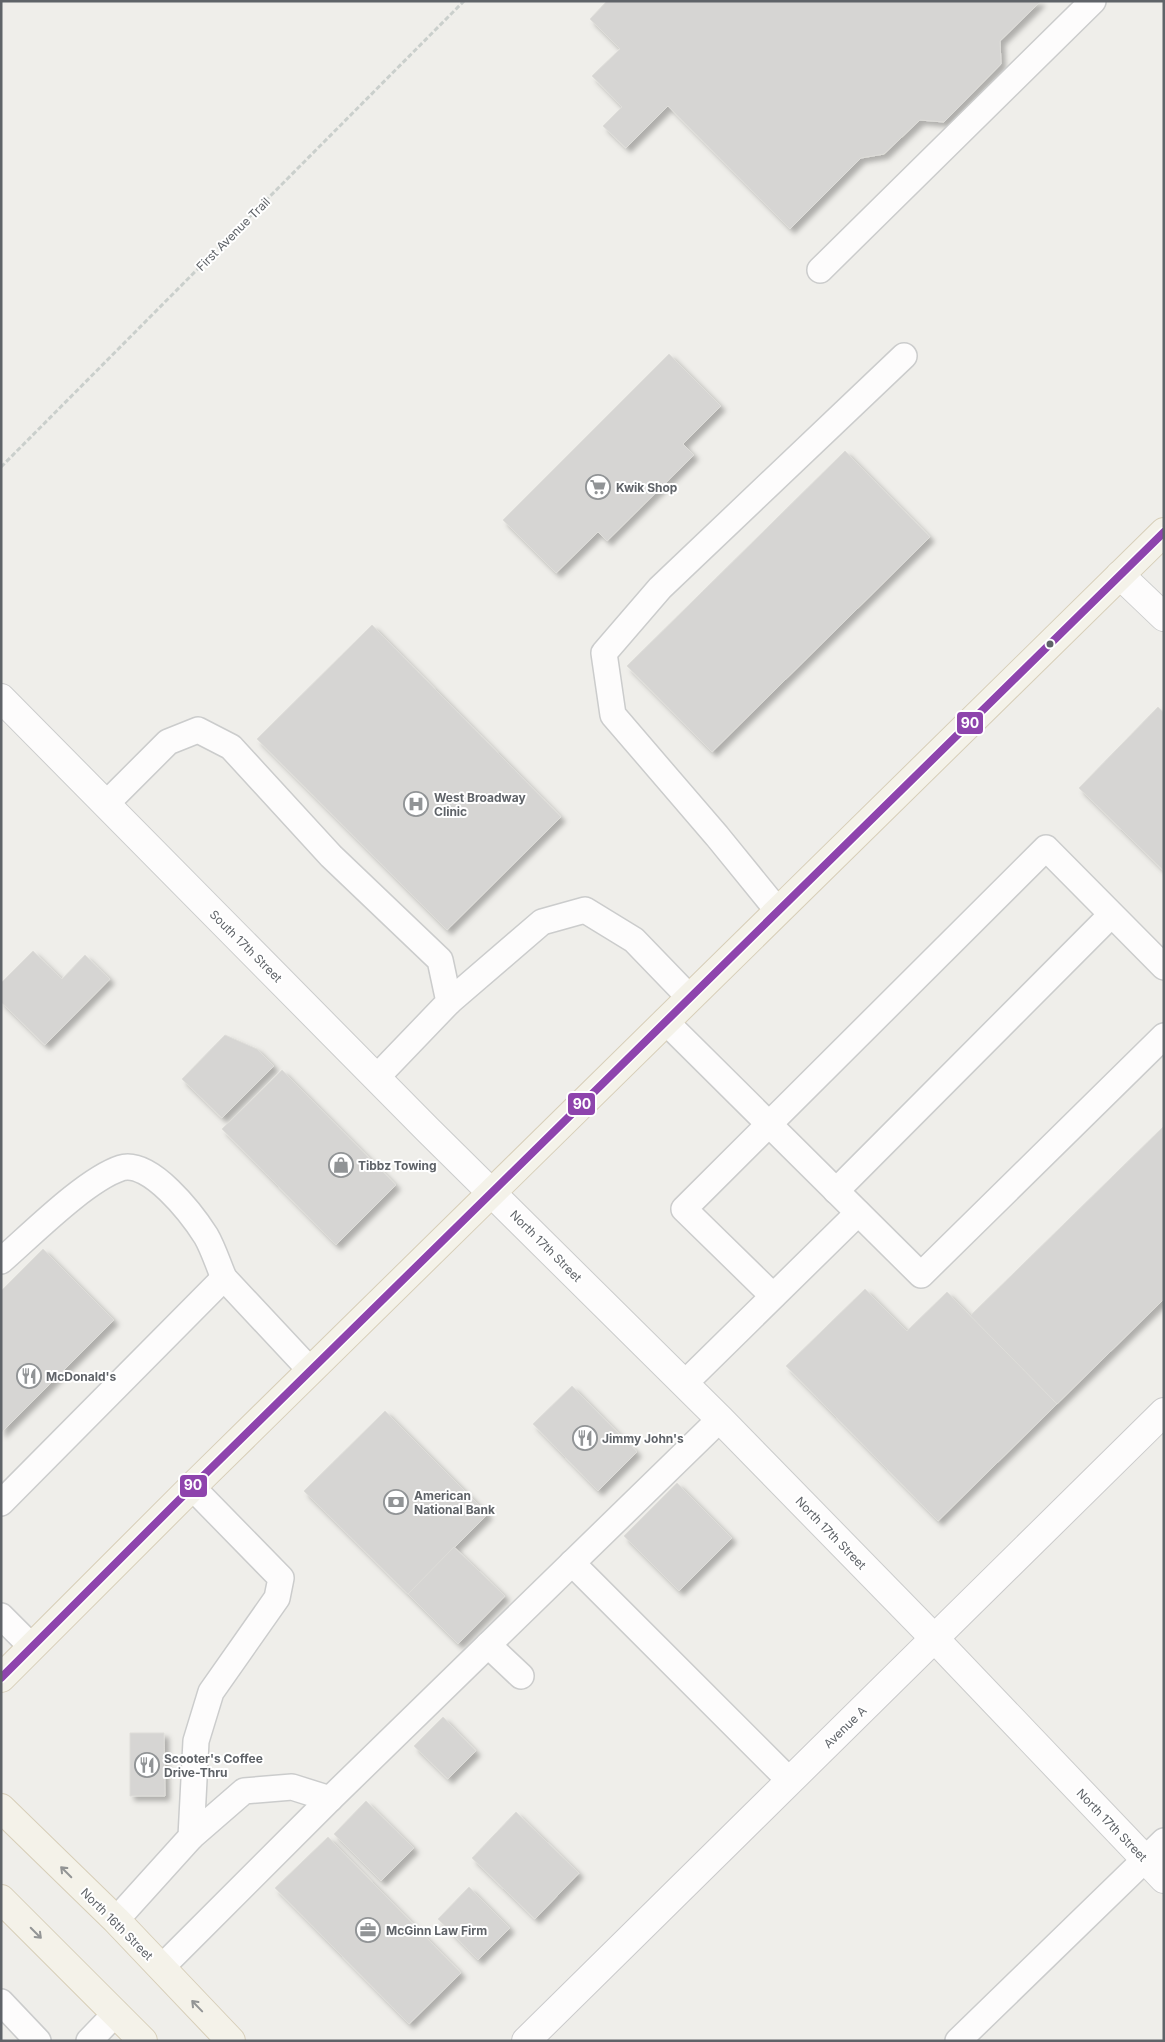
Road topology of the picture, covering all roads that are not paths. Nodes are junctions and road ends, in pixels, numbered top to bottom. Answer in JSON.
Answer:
{"nodes":[{"id":1,"x":1093,"y":1,"type":"edge"},
{"id":2,"x":820,"y":270,"type":"dead end"},
{"id":3,"x":904,"y":356,"type":"dead end"},
{"id":4,"x":1164,"y":532,"type":"edge"},
{"id":5,"x":1120,"y":575,"type":"junction"},
{"id":6,"x":1164,"y":617,"type":"edge"},
{"id":7,"x":1,"y":698,"type":"edge"},
{"id":8,"x":106,"y":804,"type":"junction"},
{"id":9,"x":778,"y":911,"type":"junction"},
{"id":10,"x":1111,"y":915,"type":"junction"},
{"id":11,"x":1164,"y":967,"type":"edge"},
{"id":12,"x":690,"y":998,"type":"junction"},
{"id":13,"x":449,"y":1002,"type":"junction"},
{"id":14,"x":665,"y":1021,"type":"junction"},
{"id":15,"x":1164,"y":1036,"type":"edge"},
{"id":16,"x":376,"y":1078,"type":"junction"},
{"id":17,"x":768,"y":1124,"type":"junction"},
{"id":18,"x":836,"y":1191,"type":"junction"},
{"id":19,"x":492,"y":1193,"type":"junction"},
{"id":20,"x":858,"y":1213,"type":"junction"},
{"id":21,"x":1,"y":1261,"type":"edge"},
{"id":22,"x":224,"y":1278,"type":"junction"},
{"id":23,"x":773,"y":1296,"type":"junction"},
{"id":24,"x":310,"y":1371,"type":"junction"},
{"id":25,"x":685,"y":1383,"type":"junction"},
{"id":26,"x":1164,"y":1412,"type":"edge"},
{"id":27,"x":720,"y":1419,"type":"junction"},
{"id":28,"x":192,"y":1487,"type":"junction"},
{"id":29,"x":1,"y":1503,"type":"edge"},
{"id":30,"x":572,"y":1563,"type":"junction"},
{"id":31,"x":1,"y":1616,"type":"edge"},
{"id":32,"x":935,"y":1639,"type":"junction"},
{"id":33,"x":488,"y":1645,"type":"junction"},
{"id":34,"x":32,"y":1647,"type":"junction"},
{"id":35,"x":521,"y":1676,"type":"dead end"},
{"id":36,"x":1,"y":1678,"type":"edge"},
{"id":37,"x":790,"y":1780,"type":"junction"},
{"id":38,"x":330,"y":1799,"type":"junction"},
{"id":39,"x":1,"y":1808,"type":"edge"},
{"id":40,"x":191,"y":1837,"type":"junction"},
{"id":41,"x":1164,"y":1841,"type":"edge"},
{"id":42,"x":1145,"y":1860,"type":"junction"},
{"id":43,"x":1164,"y":1879,"type":"edge"},
{"id":44,"x":1,"y":1899,"type":"edge"},
{"id":45,"x":116,"y":1920,"type":"junction"},
{"id":46,"x":161,"y":1968,"type":"junction"},
{"id":47,"x":1,"y":2002,"type":"edge"},
{"id":48,"x":116,"y":2014,"type":"junction"},
{"id":49,"x":38,"y":2041,"type":"edge"},
{"id":50,"x":88,"y":2041,"type":"edge"},
{"id":51,"x":144,"y":2041,"type":"edge"},
{"id":52,"x":231,"y":2041,"type":"edge"},
{"id":53,"x":526,"y":2041,"type":"edge"},
{"id":54,"x":958,"y":2041,"type":"edge"}],
"edges":[{"from":1,"to":2,"type":"lane"},
{"from":3,"to":9,"type":"lane"},
{"from":4,"to":5,"type":"main road"},
{"from":5,"to":6,"type":"street"},
{"from":5,"to":9,"type":"main road"},
{"from":7,"to":8,"type":"street","name":"South 17th Street"},
{"from":8,"to":13,"type":"lane"},
{"from":8,"to":16,"type":"street","name":"South 17th Street"},
{"from":9,"to":12,"type":"main road"},
{"from":10,"to":11,"type":"lane"},
{"from":10,"to":17,"type":"lane"},
{"from":10,"to":18,"type":"lane"},
{"from":12,"to":13,"type":"lane"},
{"from":12,"to":14,"type":"main road"},
{"from":13,"to":16,"type":"lane"},
{"from":14,"to":17,"type":"lane"},
{"from":14,"to":19,"type":"main road"},
{"from":15,"to":20,"type":"lane"},
{"from":16,"to":19,"type":"street","name":"South 17th Street"},
{"from":17,"to":18,"type":"lane"},
{"from":17,"to":23,"type":"lane"},
{"from":18,"to":20,"type":"lane"},
{"from":19,"to":24,"type":"main road"},
{"from":19,"to":25,"type":"street","name":"North 17th Street"},
{"from":20,"to":23,"type":"lane"},
{"from":21,"to":22,"type":"lane"},
{"from":22,"to":24,"type":"lane"},
{"from":22,"to":29,"type":"lane"},
{"from":23,"to":25,"type":"lane"},
{"from":24,"to":28,"type":"main road"},
{"from":25,"to":27,"type":"street","name":"North 17th Street"},
{"from":26,"to":32,"type":"street","name":"Avenue A"},
{"from":27,"to":30,"type":"lane"},
{"from":27,"to":32,"type":"street","name":"North 17th Street"},
{"from":28,"to":34,"type":"main road"},
{"from":28,"to":40,"type":"lane"},
{"from":30,"to":33,"type":"lane"},
{"from":30,"to":37,"type":"lane"},
{"from":31,"to":34,"type":"lane"},
{"from":32,"to":37,"type":"street","name":"Avenue A"},
{"from":32,"to":42,"type":"street","name":"North 17th Street"},
{"from":33,"to":35,"type":"lane"},
{"from":33,"to":38,"type":"lane"},
{"from":34,"to":36,"type":"main road"},
{"from":37,"to":53,"type":"street","name":"Avenue A"},
{"from":38,"to":40,"type":"lane"},
{"from":38,"to":46,"type":"lane"},
{"from":45,"to":39,"type":"main road","name":"North 16th Street","one_way":true},
{"from":40,"to":45,"type":"lane"},
{"from":41,"to":42,"type":"lane"},
{"from":42,"to":43,"type":"street","name":"North 17th Street"},
{"from":42,"to":54,"type":"lane"},
{"from":44,"to":48,"type":"main road","one_way":true},
{"from":45,"to":46,"type":"main road","name":"North 16th Street"},
{"from":52,"to":46,"type":"main road","name":"North 16th Street","one_way":true},
{"from":47,"to":49,"type":"lane"},
{"from":48,"to":50,"type":"lane"},
{"from":48,"to":51,"type":"main road"}]}
